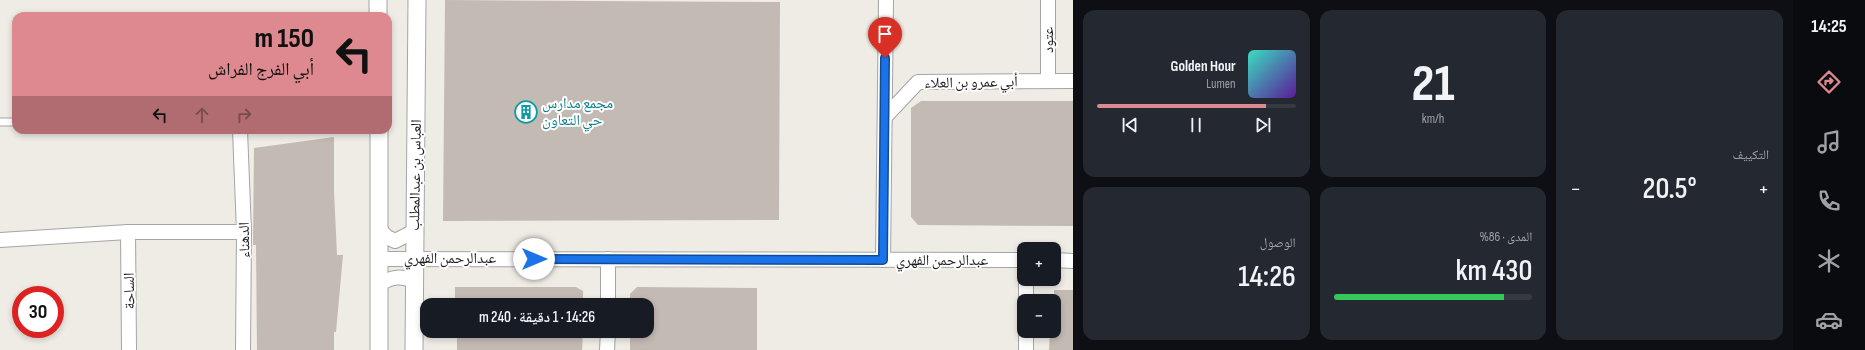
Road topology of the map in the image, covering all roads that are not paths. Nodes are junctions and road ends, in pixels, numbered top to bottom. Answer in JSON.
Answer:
{"nodes":[{"id":1,"x":378,"y":0,"type":"edge"},
{"id":2,"x":417,"y":0,"type":"edge"},
{"id":3,"x":886,"y":0,"type":"edge"},
{"id":4,"x":1048,"y":0,"type":"edge"},
{"id":5,"x":378,"y":12,"type":"edge"},
{"id":6,"x":1048,"y":80,"type":"junction"},
{"id":7,"x":1073,"y":81,"type":"edge"},
{"id":8,"x":885,"y":117,"type":"junction"},
{"id":9,"x":0,"y":122,"type":"edge"},
{"id":10,"x":12,"y":122,"type":"edge"},
{"id":11,"x":240,"y":134,"type":"edge"},
{"id":12,"x":379,"y":134,"type":"edge"},
{"id":13,"x":380,"y":230,"type":"junction"},
{"id":14,"x":414,"y":231,"type":"junction"},
{"id":15,"x":128,"y":232,"type":"junction"},
{"id":16,"x":244,"y":232,"type":"junction"},
{"id":17,"x":0,"y":240,"type":"edge"},
{"id":18,"x":414,"y":258,"type":"junction"},
{"id":19,"x":381,"y":259,"type":"junction"},
{"id":20,"x":608,"y":259,"type":"junction"},
{"id":21,"x":883,"y":260,"type":"junction"},
{"id":22,"x":1017,"y":260,"type":"edge"},
{"id":23,"x":1061,"y":260,"type":"edge"},
{"id":24,"x":1073,"y":260,"type":"edge"},
{"id":25,"x":414,"y":282,"type":"junction"},
{"id":26,"x":380,"y":284,"type":"junction"},
{"id":27,"x":608,"y":298,"type":"edge"},
{"id":28,"x":608,"y":338,"type":"edge"},
{"id":29,"x":1026,"y":338,"type":"edge"},
{"id":30,"x":129,"y":350,"type":"edge"},
{"id":31,"x":243,"y":350,"type":"edge"},
{"id":32,"x":380,"y":350,"type":"edge"},
{"id":33,"x":414,"y":350,"type":"edge"},
{"id":34,"x":607,"y":350,"type":"edge"},
{"id":35,"x":1026,"y":350,"type":"edge"}],
"edges":[{"from":1,"to":5,"type":"street"},
{"from":2,"to":14,"type":"street","name":"العباس بن عبدالمطلب"},
{"from":3,"to":8,"type":"street"},
{"from":4,"to":6,"type":"street","name":"عتود"},
{"from":6,"to":7,"type":"street","name":"أبي عمرو بن العلاء"},
{"from":6,"to":8,"type":"street","name":"أبي عمرو بن العلاء"},
{"from":8,"to":21,"type":"street"},
{"from":9,"to":10,"type":"lane"},
{"from":11,"to":16,"type":"street","name":"الدهناء"},
{"from":12,"to":13,"type":"street"},
{"from":13,"to":14,"type":"street"},
{"from":13,"to":19,"type":"street"},
{"from":14,"to":18,"type":"street","name":"العباس بن عبدالمطلب"},
{"from":15,"to":16,"type":"street"},
{"from":15,"to":17,"type":"street"},
{"from":15,"to":30,"type":"street","name":"الساحة"},
{"from":16,"to":31,"type":"street","name":"الدهناء"},
{"from":18,"to":19,"type":"street","name":"عبدالرحمن الفهري"},
{"from":18,"to":20,"type":"street","name":"عبدالرحمن الفهري"},
{"from":18,"to":25,"type":"street","name":"العباس بن عبدالمطلب"},
{"from":19,"to":26,"type":"street"},
{"from":20,"to":21,"type":"street","name":"عبدالرحمن الفهري"},
{"from":20,"to":27,"type":"street"},
{"from":21,"to":22,"type":"street","name":"عبدالرحمن الفهري"},
{"from":23,"to":24,"type":"street"},
{"from":25,"to":26,"type":"street"},
{"from":25,"to":33,"type":"street","name":"العباس بن عبدالمطلب"},
{"from":26,"to":32,"type":"street"},
{"from":28,"to":34,"type":"street"},
{"from":29,"to":35,"type":"street"}]}
